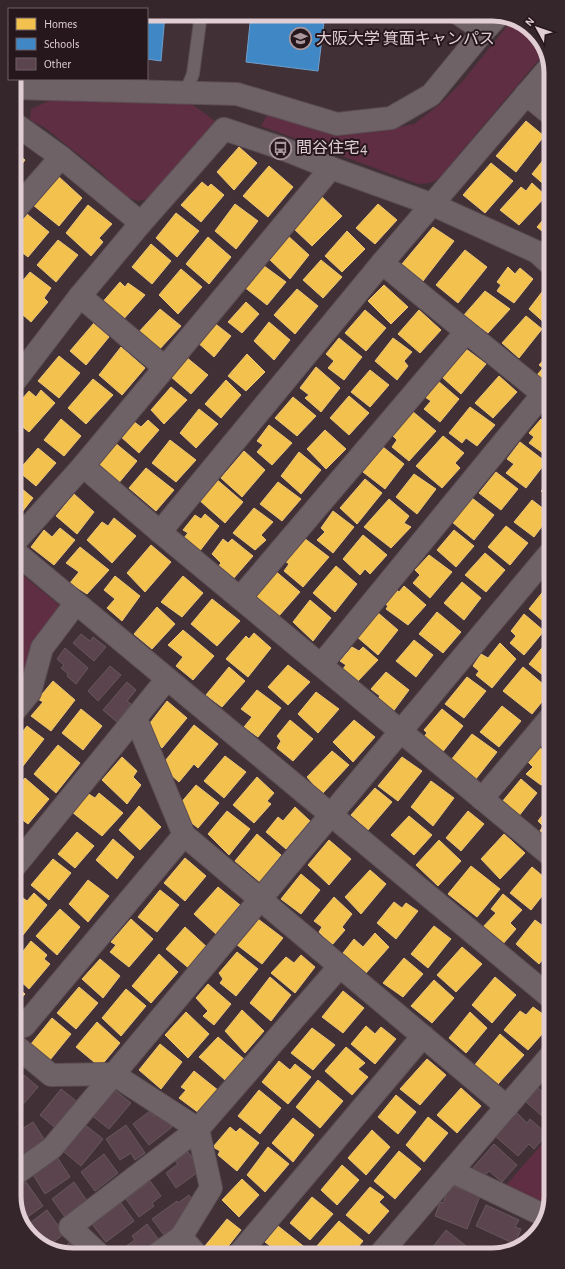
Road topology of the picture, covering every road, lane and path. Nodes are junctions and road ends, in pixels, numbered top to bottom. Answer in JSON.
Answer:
{"nodes":[{"id":1,"x":200,"y":21,"type":"edge"},
{"id":2,"x":460,"y":21,"type":"edge"},
{"id":3,"x":493,"y":21,"type":"edge"},
{"id":4,"x":482,"y":33,"type":"junction"},
{"id":5,"x":544,"y":74,"type":"edge"},
{"id":6,"x":21,"y":88,"type":"edge"},
{"id":7,"x":186,"y":93,"type":"junction"},
{"id":8,"x":526,"y":94,"type":"junction"},
{"id":9,"x":544,"y":109,"type":"edge"},
{"id":10,"x":21,"y":128,"type":"edge"},
{"id":11,"x":61,"y":157,"type":"junction"},
{"id":12,"x":331,"y":168,"type":"junction"},
{"id":13,"x":21,"y":202,"type":"edge"},
{"id":14,"x":432,"y":204,"type":"junction"},
{"id":15,"x":140,"y":223,"type":"junction"},
{"id":16,"x":544,"y":258,"type":"edge"},
{"id":17,"x":382,"y":263,"type":"junction"},
{"id":18,"x":80,"y":296,"type":"junction"},
{"id":19,"x":466,"y":332,"type":"junction"},
{"id":20,"x":164,"y":367,"type":"junction"},
{"id":21,"x":21,"y":373,"type":"edge"},
{"id":22,"x":544,"y":394,"type":"edge"},
{"id":23,"x":544,"y":398,"type":"edge"},
{"id":24,"x":83,"y":466,"type":"junction"},
{"id":25,"x":160,"y":532,"type":"junction"},
{"id":26,"x":21,"y":535,"type":"edge"},
{"id":27,"x":21,"y":557,"type":"edge"},
{"id":28,"x":544,"y":560,"type":"edge"},
{"id":29,"x":240,"y":598,"type":"junction"},
{"id":30,"x":76,"y":603,"type":"junction"},
{"id":31,"x":321,"y":665,"type":"junction"},
{"id":32,"x":167,"y":679,"type":"junction"},
{"id":33,"x":21,"y":703,"type":"edge"},
{"id":34,"x":136,"y":719,"type":"junction"},
{"id":35,"x":544,"y":725,"type":"edge"},
{"id":36,"x":400,"y":731,"type":"junction"},
{"id":37,"x":482,"y":799,"type":"junction"},
{"id":38,"x":331,"y":814,"type":"junction"},
{"id":39,"x":184,"y":835,"type":"junction"},
{"id":40,"x":544,"y":850,"type":"edge"},
{"id":41,"x":21,"y":859,"type":"edge"},
{"id":42,"x":260,"y":899,"type":"junction"},
{"id":43,"x":340,"y":966,"type":"junction"},
{"id":44,"x":544,"y":992,"type":"edge"},
{"id":45,"x":21,"y":1027,"type":"edge"},
{"id":46,"x":423,"y":1036,"type":"junction"},
{"id":47,"x":21,"y":1050,"type":"edge"},
{"id":48,"x":544,"y":1063,"type":"edge"},
{"id":49,"x":113,"y":1074,"type":"junction"},
{"id":50,"x":507,"y":1106,"type":"junction"},
{"id":51,"x":198,"y":1129,"type":"junction"},
{"id":52,"x":21,"y":1170,"type":"edge"},
{"id":53,"x":451,"y":1171,"type":"junction"},
{"id":54,"x":541,"y":1214,"type":"edge"},
{"id":55,"x":181,"y":1237,"type":"junction"},
{"id":56,"x":92,"y":1248,"type":"edge"},
{"id":57,"x":165,"y":1248,"type":"edge"},
{"id":58,"x":191,"y":1248,"type":"edge"},
{"id":59,"x":245,"y":1248,"type":"edge"},
{"id":60,"x":386,"y":1248,"type":"edge"}],
"edges":[{"from":1,"to":7,"type":"lane"},
{"from":2,"to":4,"type":"lane"},
{"from":3,"to":4,"type":"street"},
{"from":4,"to":7,"type":"street"},
{"from":5,"to":8,"type":"street"},
{"from":6,"to":7,"type":"street"},
{"from":8,"to":9,"type":"street"},
{"from":8,"to":14,"type":"street"},
{"from":10,"to":11,"type":"street"},
{"from":11,"to":13,"type":"street"},
{"from":11,"to":15,"type":"street"},
{"from":12,"to":14,"type":"street"},
{"from":12,"to":15,"type":"street"},
{"from":12,"to":20,"type":"street"},
{"from":14,"to":16,"type":"street"},
{"from":14,"to":17,"type":"street"},
{"from":15,"to":18,"type":"street"},
{"from":17,"to":19,"type":"street"},
{"from":17,"to":25,"type":"street"},
{"from":18,"to":20,"type":"street"},
{"from":18,"to":21,"type":"street"},
{"from":19,"to":22,"type":"street"},
{"from":19,"to":29,"type":"street"},
{"from":20,"to":24,"type":"street"},
{"from":23,"to":31,"type":"street"},
{"from":24,"to":25,"type":"street"},
{"from":24,"to":26,"type":"street"},
{"from":25,"to":29,"type":"street"},
{"from":27,"to":30,"type":"street"},
{"from":28,"to":36,"type":"street"},
{"from":29,"to":31,"type":"street"},
{"from":30,"to":32,"type":"street"},
{"from":30,"to":33,"type":"street"},
{"from":31,"to":36,"type":"street"},
{"from":32,"to":34,"type":"street"},
{"from":32,"to":38,"type":"street"},
{"from":34,"to":39,"type":"street"},
{"from":34,"to":41,"type":"street"},
{"from":35,"to":37,"type":"street"},
{"from":36,"to":37,"type":"street"},
{"from":36,"to":38,"type":"street"},
{"from":37,"to":40,"type":"street"},
{"from":38,"to":42,"type":"street"},
{"from":38,"to":44,"type":"street"},
{"from":39,"to":42,"type":"street"},
{"from":39,"to":45,"type":"street"},
{"from":42,"to":43,"type":"street"},
{"from":42,"to":49,"type":"street"},
{"from":43,"to":46,"type":"street"},
{"from":43,"to":51,"type":"street"},
{"from":46,"to":50,"type":"street"},
{"from":46,"to":59,"type":"street"},
{"from":47,"to":49,"type":"street"},
{"from":48,"to":50,"type":"street"},
{"from":49,"to":51,"type":"street"},
{"from":49,"to":52,"type":"street"},
{"from":50,"to":53,"type":"street"},
{"from":51,"to":55,"type":"street"},
{"from":51,"to":56,"type":"street"},
{"from":53,"to":54,"type":"street"},
{"from":53,"to":60,"type":"street"},
{"from":55,"to":57,"type":"street"},
{"from":55,"to":58,"type":"street"}]}
